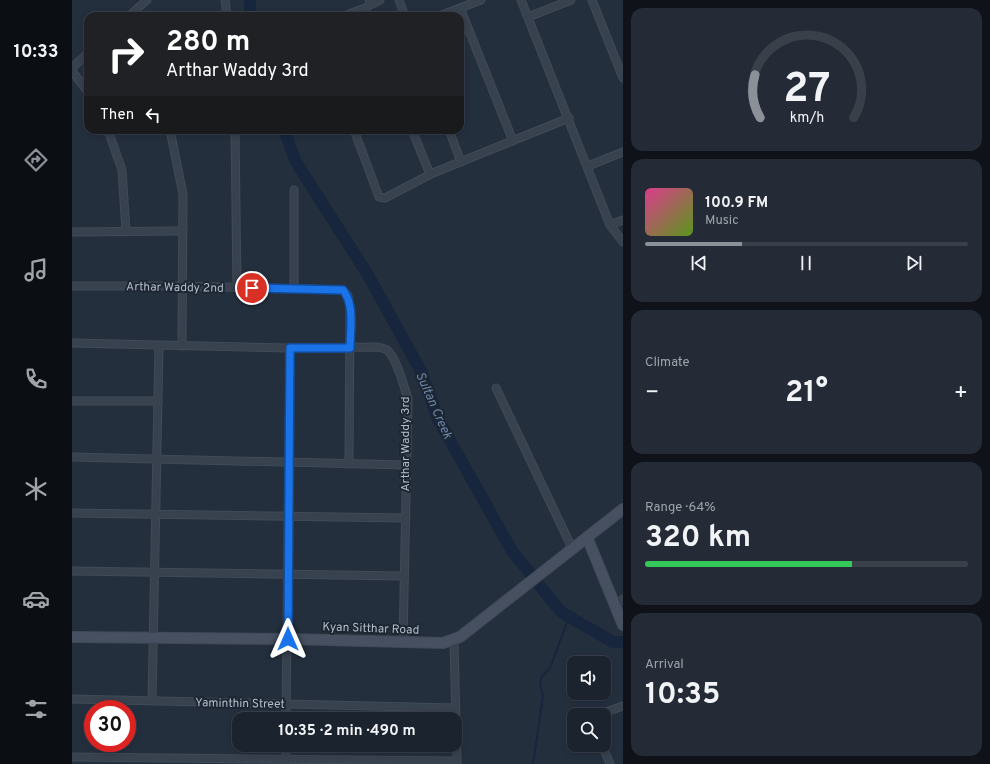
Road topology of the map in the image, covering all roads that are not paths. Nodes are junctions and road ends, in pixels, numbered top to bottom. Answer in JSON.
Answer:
{"nodes":[{"id":1,"x":147,"y":0,"type":"edge"},
{"id":2,"x":225,"y":0,"type":"edge"},
{"id":3,"x":380,"y":0,"type":"edge"},
{"id":4,"x":399,"y":0,"type":"edge"},
{"id":5,"x":481,"y":0,"type":"edge"},
{"id":6,"x":521,"y":0,"type":"edge"},
{"id":7,"x":571,"y":0,"type":"edge"},
{"id":8,"x":592,"y":0,"type":"edge"},
{"id":9,"x":368,"y":4,"type":"edge"},
{"id":10,"x":460,"y":8,"type":"junction"},
{"id":11,"x":134,"y":12,"type":"edge"},
{"id":12,"x":226,"y":12,"type":"edge"},
{"id":13,"x":352,"y":12,"type":"edge"},
{"id":14,"x":404,"y":12,"type":"edge"},
{"id":15,"x":450,"y":12,"type":"edge"},
{"id":16,"x":462,"y":12,"type":"edge"},
{"id":17,"x":528,"y":17,"type":"junction"},
{"id":18,"x":464,"y":18,"type":"edge"},
{"id":19,"x":84,"y":57,"type":"edge"},
{"id":20,"x":72,"y":70,"type":"edge"},
{"id":21,"x":623,"y":78,"type":"edge"},
{"id":22,"x":84,"y":86,"type":"edge"},
{"id":23,"x":569,"y":118,"type":"junction"},
{"id":24,"x":109,"y":134,"type":"edge"},
{"id":25,"x":171,"y":134,"type":"edge"},
{"id":26,"x":235,"y":134,"type":"edge"},
{"id":27,"x":356,"y":134,"type":"edge"},
{"id":28,"x":414,"y":134,"type":"edge"},
{"id":29,"x":450,"y":134,"type":"edge"},
{"id":30,"x":513,"y":141,"type":"junction"},
{"id":31,"x":623,"y":152,"type":"edge"},
{"id":32,"x":461,"y":162,"type":"junction"},
{"id":33,"x":588,"y":166,"type":"junction"},
{"id":34,"x":430,"y":174,"type":"junction"},
{"id":35,"x":294,"y":190,"type":"dead end"},
{"id":36,"x":623,"y":220,"type":"edge"},
{"id":37,"x":610,"y":225,"type":"junction"},
{"id":38,"x":126,"y":230,"type":"junction"},
{"id":39,"x":183,"y":231,"type":"junction"},
{"id":40,"x":72,"y":232,"type":"edge"},
{"id":41,"x":623,"y":242,"type":"edge"},
{"id":42,"x":72,"y":286,"type":"edge"},
{"id":43,"x":182,"y":286,"type":"junction"},
{"id":44,"x":237,"y":288,"type":"junction"},
{"id":45,"x":294,"y":288,"type":"junction"},
{"id":46,"x":72,"y":344,"type":"edge"},
{"id":47,"x":159,"y":346,"type":"junction"},
{"id":48,"x":182,"y":346,"type":"junction"},
{"id":49,"x":290,"y":348,"type":"junction"},
{"id":50,"x":350,"y":348,"type":"junction"},
{"id":51,"x":496,"y":388,"type":"dead end"},
{"id":52,"x":72,"y":401,"type":"edge"},
{"id":53,"x":158,"y":402,"type":"junction"},
{"id":54,"x":72,"y":457,"type":"edge"},
{"id":55,"x":157,"y":459,"type":"junction"},
{"id":56,"x":289,"y":462,"type":"junction"},
{"id":57,"x":350,"y":464,"type":"junction"},
{"id":58,"x":406,"y":465,"type":"junction"},
{"id":59,"x":623,"y":509,"type":"edge"},
{"id":60,"x":72,"y":514,"type":"edge"},
{"id":61,"x":156,"y":514,"type":"junction"},
{"id":62,"x":288,"y":516,"type":"junction"},
{"id":63,"x":405,"y":518,"type":"junction"},
{"id":64,"x":587,"y":537,"type":"junction"},
{"id":65,"x":572,"y":548,"type":"junction"},
{"id":66,"x":72,"y":571,"type":"edge"},
{"id":67,"x":155,"y":572,"type":"junction"},
{"id":68,"x":288,"y":574,"type":"junction"},
{"id":69,"x":404,"y":576,"type":"junction"},
{"id":70,"x":619,"y":602,"type":"edge"},
{"id":71,"x":623,"y":625,"type":"edge"},
{"id":72,"x":72,"y":637,"type":"edge"},
{"id":73,"x":153,"y":638,"type":"junction"},
{"id":74,"x":288,"y":639,"type":"junction"},
{"id":75,"x":454,"y":640,"type":"junction"},
{"id":76,"x":403,"y":642,"type":"junction"},
{"id":77,"x":72,"y":700,"type":"edge"},
{"id":78,"x":152,"y":701,"type":"junction"},
{"id":79,"x":287,"y":704,"type":"junction"},
{"id":80,"x":623,"y":706,"type":"edge"},
{"id":81,"x":455,"y":708,"type":"junction"},
{"id":82,"x":611,"y":710,"type":"edge"},
{"id":83,"x":286,"y":712,"type":"edge"},
{"id":84,"x":605,"y":752,"type":"edge"},
{"id":85,"x":72,"y":757,"type":"edge"},
{"id":86,"x":123,"y":761,"type":"edge"},
{"id":87,"x":286,"y":762,"type":"edge"},
{"id":88,"x":346,"y":762,"type":"edge"},
{"id":89,"x":400,"y":762,"type":"edge"},
{"id":90,"x":457,"y":762,"type":"edge"},
{"id":91,"x":610,"y":764,"type":"edge"}],
"edges":[{"from":1,"to":11,"type":"street"},
{"from":2,"to":12,"type":"street"},
{"from":3,"to":9,"type":"street"},
{"from":4,"to":14,"type":"street"},
{"from":5,"to":10,"type":"street"},
{"from":6,"to":17,"type":"street"},
{"from":7,"to":17,"type":"street"},
{"from":8,"to":21,"type":"street"},
{"from":9,"to":13,"type":"street"},
{"from":10,"to":15,"type":"street"},
{"from":10,"to":16,"type":"street"},
{"from":17,"to":23,"type":"street"},
{"from":18,"to":30,"type":"street"},
{"from":19,"to":20,"type":"street"},
{"from":20,"to":22,"type":"street"},
{"from":23,"to":30,"type":"street"},
{"from":23,"to":33,"type":"street"},
{"from":24,"to":38,"type":"street"},
{"from":25,"to":39,"type":"street"},
{"from":26,"to":44,"type":"street"},
{"from":27,"to":34,"type":"street"},
{"from":28,"to":34,"type":"street"},
{"from":29,"to":32,"type":"street"},
{"from":30,"to":32,"type":"street"},
{"from":31,"to":33,"type":"street"},
{"from":32,"to":34,"type":"street"},
{"from":33,"to":37,"type":"street"},
{"from":35,"to":45,"type":"street"},
{"from":36,"to":37,"type":"street"},
{"from":37,"to":41,"type":"street"},
{"from":38,"to":39,"type":"street"},
{"from":38,"to":40,"type":"street"},
{"from":39,"to":43,"type":"street"},
{"from":42,"to":43,"type":"street","name":"Arthar Waddy 2nd"},
{"from":43,"to":44,"type":"street","name":"Arthar Waddy 2nd"},
{"from":43,"to":48,"type":"street"},
{"from":44,"to":45,"type":"street","name":"Arthar Waddy 2nd"},
{"from":45,"to":50,"type":"street","name":"Arthar Waddy 2nd"},
{"from":46,"to":47,"type":"street","name":"Arthar Waddy 3rd"},
{"from":47,"to":48,"type":"street","name":"Arthar Waddy 3rd"},
{"from":47,"to":53,"type":"street"},
{"from":48,"to":49,"type":"street","name":"Arthar Waddy 3rd"},
{"from":49,"to":50,"type":"street","name":"Arthar Waddy 3rd"},
{"from":49,"to":56,"type":"street"},
{"from":50,"to":57,"type":"street","name":"Arthar Waddy 2nd"},
{"from":50,"to":58,"type":"street","name":"Arthar Waddy 3rd"},
{"from":51,"to":65,"type":"street"},
{"from":52,"to":53,"type":"street"},
{"from":53,"to":55,"type":"street"},
{"from":54,"to":55,"type":"street"},
{"from":55,"to":56,"type":"street"},
{"from":55,"to":61,"type":"street"},
{"from":56,"to":57,"type":"street"},
{"from":56,"to":62,"type":"street"},
{"from":57,"to":58,"type":"street"},
{"from":58,"to":63,"type":"street","name":"Arthar Waddy 3rd"},
{"from":59,"to":64,"type":"main road","name":"Kyan Sitthar Road"},
{"from":60,"to":61,"type":"street"},
{"from":61,"to":62,"type":"street"},
{"from":61,"to":67,"type":"street"},
{"from":62,"to":63,"type":"street"},
{"from":62,"to":68,"type":"street"},
{"from":63,"to":69,"type":"street","name":"Arthar Waddy 3rd"},
{"from":64,"to":65,"type":"main road","name":"Kyan Sitthar Road"},
{"from":64,"to":70,"type":"main road"},
{"from":65,"to":75,"type":"main road","name":"Kyan Sitthar Road"},
{"from":66,"to":67,"type":"street"},
{"from":67,"to":68,"type":"street"},
{"from":67,"to":73,"type":"street"},
{"from":68,"to":69,"type":"street"},
{"from":68,"to":74,"type":"street"},
{"from":69,"to":76,"type":"street","name":"Arthar Waddy 3rd"},
{"from":70,"to":71,"type":"main road"},
{"from":72,"to":73,"type":"main road","name":"Kyan Sitthar Road"},
{"from":73,"to":74,"type":"main road","name":"Kyan Sitthar Road"},
{"from":73,"to":78,"type":"street"},
{"from":74,"to":76,"type":"main road","name":"Kyan Sitthar Road"},
{"from":74,"to":79,"type":"street"},
{"from":75,"to":76,"type":"main road","name":"Kyan Sitthar Road"},
{"from":75,"to":81,"type":"street"},
{"from":77,"to":78,"type":"street","name":"Yaminthin Street"},
{"from":78,"to":79,"type":"street","name":"Yaminthin Street"},
{"from":79,"to":81,"type":"street","name":"Yaminthin Street"},
{"from":79,"to":83,"type":"street"},
{"from":80,"to":82,"type":"street"},
{"from":81,"to":90,"type":"street"},
{"from":84,"to":91,"type":"street"},
{"from":85,"to":86,"type":"street"},
{"from":86,"to":87,"type":"street"},
{"from":87,"to":88,"type":"street"},
{"from":88,"to":89,"type":"street"},
{"from":89,"to":90,"type":"street"}]}
